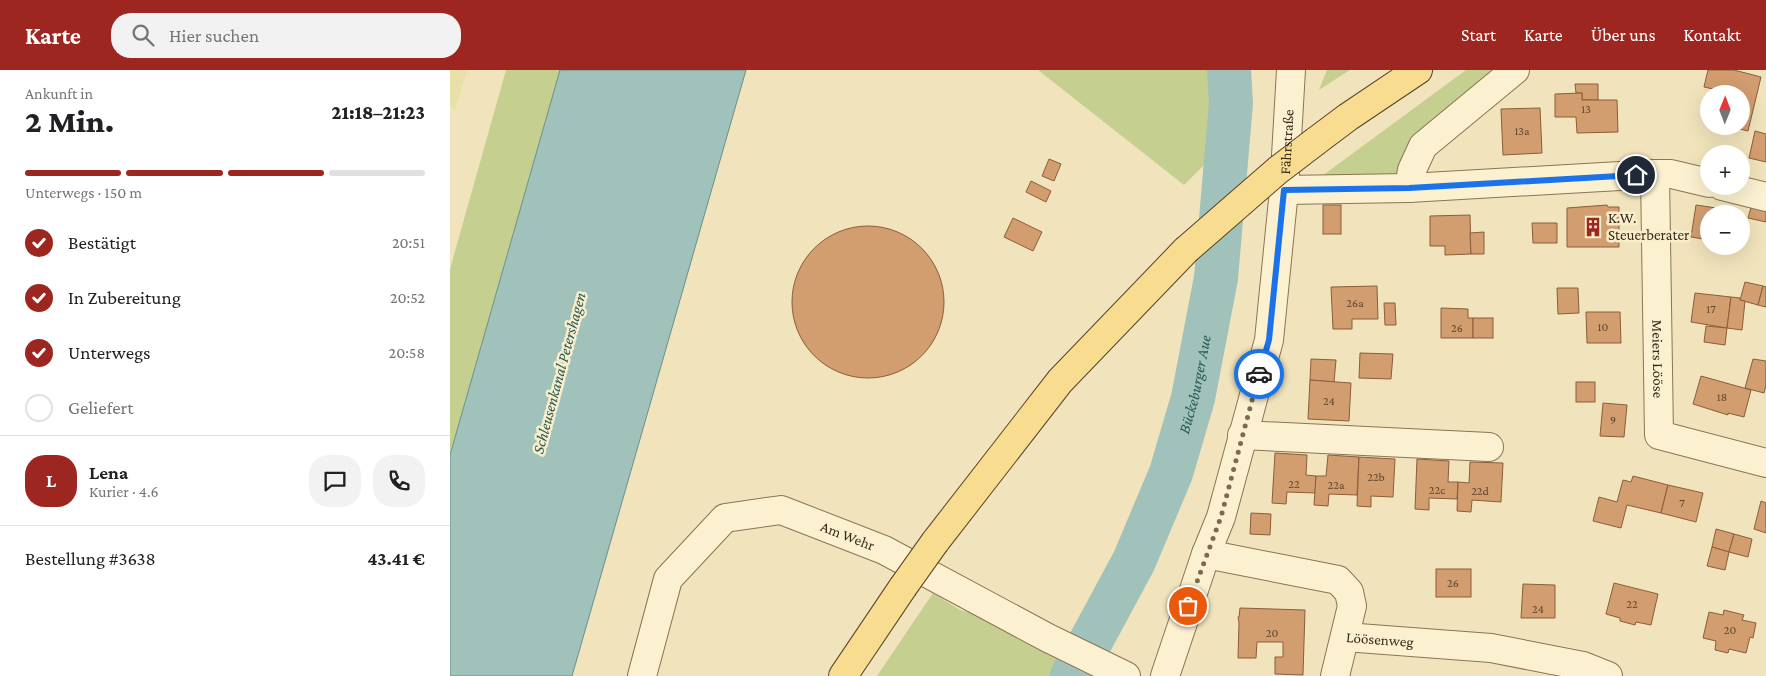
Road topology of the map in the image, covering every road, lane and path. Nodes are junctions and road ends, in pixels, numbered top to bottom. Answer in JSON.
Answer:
{"nodes":[{"id":1,"x":1291,"y":70,"type":"edge"},
{"id":2,"x":1418,"y":70,"type":"edge"},
{"id":3,"x":1515,"y":70,"type":"edge"},
{"id":4,"x":1655,"y":174,"type":"junction"},
{"id":5,"x":1700,"y":181,"type":"edge"},
{"id":6,"x":1409,"y":188,"type":"junction"},
{"id":7,"x":1284,"y":190,"type":"junction"},
{"id":8,"x":1750,"y":193,"type":"edge"},
{"id":9,"x":1766,"y":197,"type":"edge"},
{"id":10,"x":1242,"y":435,"type":"junction"},
{"id":11,"x":1489,"y":447,"type":"dead end"},
{"id":12,"x":1766,"y":462,"type":"edge"},
{"id":13,"x":1206,"y":554,"type":"junction"},
{"id":14,"x":1346,"y":638,"type":"junction"},
{"id":15,"x":1118,"y":672,"type":"edge"},
{"id":16,"x":642,"y":676,"type":"edge"},
{"id":17,"x":843,"y":676,"type":"edge"},
{"id":18,"x":1165,"y":676,"type":"edge"},
{"id":19,"x":1335,"y":676,"type":"edge"},
{"id":20,"x":1608,"y":676,"type":"edge"}],
"edges":[{"from":1,"to":7,"type":"street","name":"Fährstraße"},
{"from":2,"to":17,"type":"main road","bridge":true},
{"from":3,"to":6,"type":"street"},
{"from":4,"to":5,"type":"street"},
{"from":4,"to":6,"type":"street"},
{"from":4,"to":12,"type":"street","name":"Meiers Lööse"},
{"from":6,"to":7,"type":"street"},
{"from":7,"to":10,"type":"street","name":"Fährstraße"},
{"from":8,"to":9,"type":"street"},
{"from":10,"to":11,"type":"street"},
{"from":10,"to":13,"type":"street","name":"Fährstraße"},
{"from":13,"to":14,"type":"street","name":"Löösenweg"},
{"from":13,"to":18,"type":"street","name":"Fährstraße"},
{"from":14,"to":19,"type":"street"},
{"from":14,"to":20,"type":"street","name":"Löösenweg"},
{"from":15,"to":16,"type":"street","name":"Am Wehr"}]}
